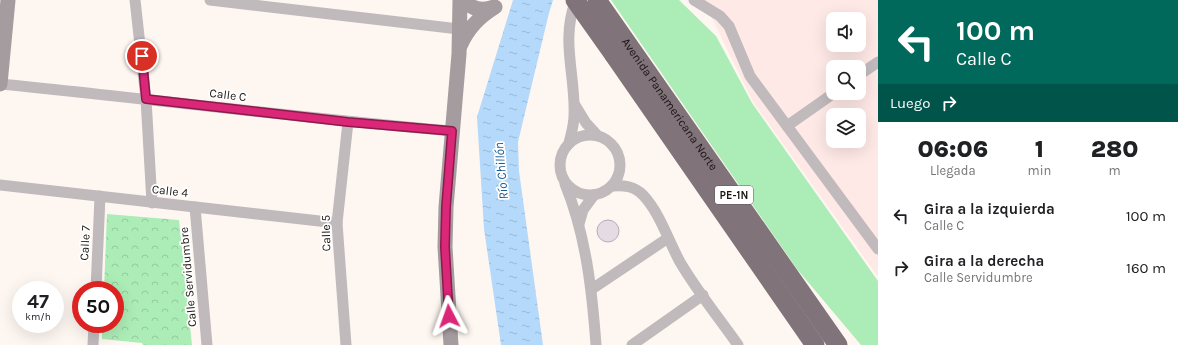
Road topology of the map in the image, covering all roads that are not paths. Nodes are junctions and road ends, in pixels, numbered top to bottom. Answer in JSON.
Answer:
{"nodes":[{"id":1,"x":8,"y":0,"type":"edge"},
{"id":2,"x":135,"y":0,"type":"edge"},
{"id":3,"x":210,"y":0,"type":"edge"},
{"id":4,"x":460,"y":0,"type":"edge"},
{"id":5,"x":464,"y":0,"type":"edge"},
{"id":6,"x":575,"y":0,"type":"edge"},
{"id":7,"x":597,"y":0,"type":"edge"},
{"id":8,"x":694,"y":0,"type":"edge"},
{"id":9,"x":499,"y":3,"type":"edge"},
{"id":10,"x":459,"y":29,"type":"junction"},
{"id":11,"x":622,"y":50,"type":"junction"},
{"id":12,"x":459,"y":54,"type":"junction"},
{"id":13,"x":878,"y":62,"type":"edge"},
{"id":14,"x":866,"y":70,"type":"edge"},
{"id":15,"x":0,"y":84,"type":"edge"},
{"id":16,"x":573,"y":96,"type":"junction"},
{"id":17,"x":146,"y":99,"type":"junction"},
{"id":18,"x":826,"y":99,"type":"edge"},
{"id":19,"x":348,"y":122,"type":"junction"},
{"id":20,"x":787,"y":126,"type":"junction"},
{"id":21,"x":452,"y":131,"type":"junction"},
{"id":22,"x":597,"y":135,"type":"junction"},
{"id":23,"x":569,"y":143,"type":"junction"},
{"id":24,"x":562,"y":178,"type":"junction"},
{"id":25,"x":0,"y":185,"type":"edge"},
{"id":26,"x":612,"y":186,"type":"junction"},
{"id":27,"x":594,"y":195,"type":"junction"},
{"id":28,"x":100,"y":196,"type":"junction"},
{"id":29,"x":152,"y":203,"type":"junction"},
{"id":30,"x":195,"y":207,"type":"junction"},
{"id":31,"x":337,"y":223,"type":"junction"},
{"id":32,"x":578,"y":227,"type":"junction"},
{"id":33,"x":668,"y":238,"type":"junction"},
{"id":34,"x":878,"y":249,"type":"edge"},
{"id":35,"x":96,"y":281,"type":"edge"},
{"id":36,"x":592,"y":289,"type":"junction"},
{"id":37,"x":703,"y":295,"type":"junction"},
{"id":38,"x":94,"y":333,"type":"edge"},
{"id":39,"x":93,"y":345,"type":"edge"},
{"id":40,"x":207,"y":345,"type":"edge"},
{"id":41,"x":346,"y":345,"type":"edge"},
{"id":42,"x":451,"y":345,"type":"edge"},
{"id":43,"x":596,"y":345,"type":"edge"},
{"id":44,"x":632,"y":345,"type":"edge"},
{"id":45,"x":738,"y":345,"type":"edge"},
{"id":46,"x":815,"y":345,"type":"edge"},
{"id":47,"x":838,"y":345,"type":"edge"}],
"edges":[{"from":1,"to":15,"type":"main road"},
{"from":2,"to":17,"type":"street"},
{"from":3,"to":10,"type":"street"},
{"from":4,"to":10,"type":"main road"},
{"from":5,"to":9,"type":"main road"},
{"from":6,"to":11,"type":"highway","name":"Avenida Panamericana Norte","number":"PE-1N","bridge":true},
{"from":6,"to":16,"type":"street"},
{"from":7,"to":11,"type":"highway","name":"Avenida Panamericana Norte","number":"PE-1N"},
{"from":8,"to":20,"type":"street"},
{"from":9,"to":12,"type":"main road"},
{"from":10,"to":12,"type":"main road"},
{"from":11,"to":46,"type":"highway","name":"Avenida Panamericana Norte","number":"PE-1N"},
{"from":11,"to":47,"type":"highway","name":"Avenida Panamericana Norte","number":"PE-1N"},
{"from":12,"to":21,"type":"main road"},
{"from":13,"to":14,"type":"street"},
{"from":15,"to":17,"type":"street","name":"Calle C"},
{"from":16,"to":22,"type":"street"},
{"from":16,"to":23,"type":"street"},
{"from":17,"to":19,"type":"street","name":"Calle C"},
{"from":17,"to":29,"type":"street"},
{"from":18,"to":20,"type":"street"},
{"from":19,"to":21,"type":"street","name":"Calle C"},
{"from":19,"to":31,"type":"street","name":"Calle 5"},
{"from":20,"to":34,"type":"street"},
{"from":21,"to":42,"type":"main road"},
{"from":22,"to":23,"type":"street"},
{"from":22,"to":26,"type":"street"},
{"from":23,"to":24,"type":"street"},
{"from":24,"to":27,"type":"street"},
{"from":24,"to":32,"type":"street"},
{"from":25,"to":28,"type":"street","name":"Calle 4"},
{"from":26,"to":27,"type":"street"},
{"from":26,"to":33,"type":"street"},
{"from":27,"to":32,"type":"street"},
{"from":28,"to":29,"type":"street","name":"Calle 4"},
{"from":28,"to":35,"type":"street","name":"Calle 7"},
{"from":29,"to":30,"type":"street","name":"Calle 4"},
{"from":30,"to":31,"type":"street","name":"Calle 4"},
{"from":30,"to":40,"type":"street","name":"Calle Servidumbre"},
{"from":31,"to":41,"type":"street","name":"Calle 5"},
{"from":32,"to":36,"type":"street"},
{"from":33,"to":36,"type":"street"},
{"from":33,"to":37,"type":"street"},
{"from":36,"to":43,"type":"street"},
{"from":37,"to":44,"type":"street"},
{"from":37,"to":45,"type":"street"},
{"from":38,"to":39,"type":"street"}]}
